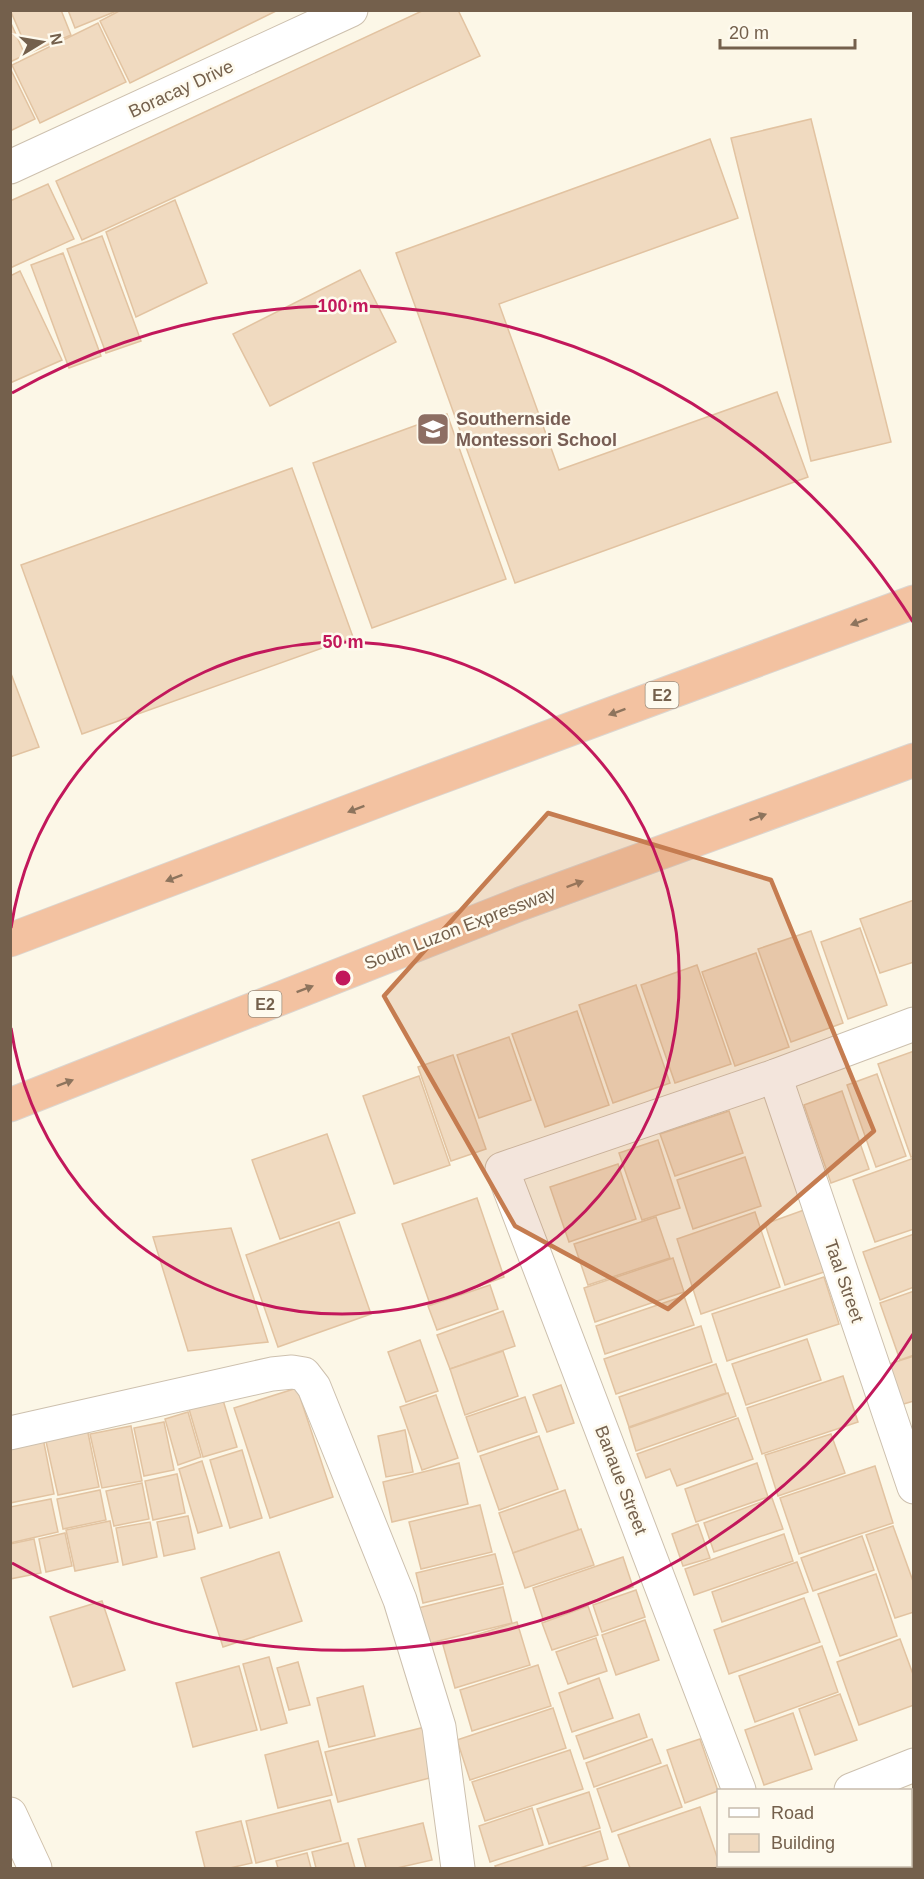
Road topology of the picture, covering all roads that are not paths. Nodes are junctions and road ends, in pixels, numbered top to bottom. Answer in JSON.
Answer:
{"nodes":[{"id":1,"x":351,"y":10,"type":"edge"},
{"id":2,"x":10,"y":167,"type":"edge"},
{"id":3,"x":914,"y":602,"type":"edge"},
{"id":4,"x":914,"y":760,"type":"edge"},
{"id":5,"x":10,"y":939,"type":"edge"},
{"id":6,"x":914,"y":1024,"type":"edge"},
{"id":7,"x":775,"y":1076,"type":"junction"},
{"id":8,"x":10,"y":1105,"type":"edge"},
{"id":9,"x":10,"y":1433,"type":"edge"},
{"id":10,"x":914,"y":1487,"type":"edge"},
{"id":11,"x":914,"y":1766,"type":"edge"},
{"id":12,"x":738,"y":1789,"type":"edge"},
{"id":13,"x":856,"y":1789,"type":"edge"},
{"id":14,"x":10,"y":1814,"type":"edge"},
{"id":15,"x":35,"y":1869,"type":"edge"},
{"id":16,"x":458,"y":1869,"type":"edge"}],
"edges":[{"from":1,"to":2,"type":"street","name":"Boracay Drive"},
{"from":3,"to":5,"type":"highway","number":"E2","one_way":true},
{"from":8,"to":4,"type":"highway","name":"South Luzon Expressway","number":"E2","one_way":true},
{"from":6,"to":7,"type":"street"},
{"from":7,"to":10,"type":"street","name":"Taal Street"},
{"from":7,"to":12,"type":"street","name":"Banaue Street"},
{"from":9,"to":16,"type":"street"},
{"from":11,"to":13,"type":"street"},
{"from":14,"to":15,"type":"street"}]}
